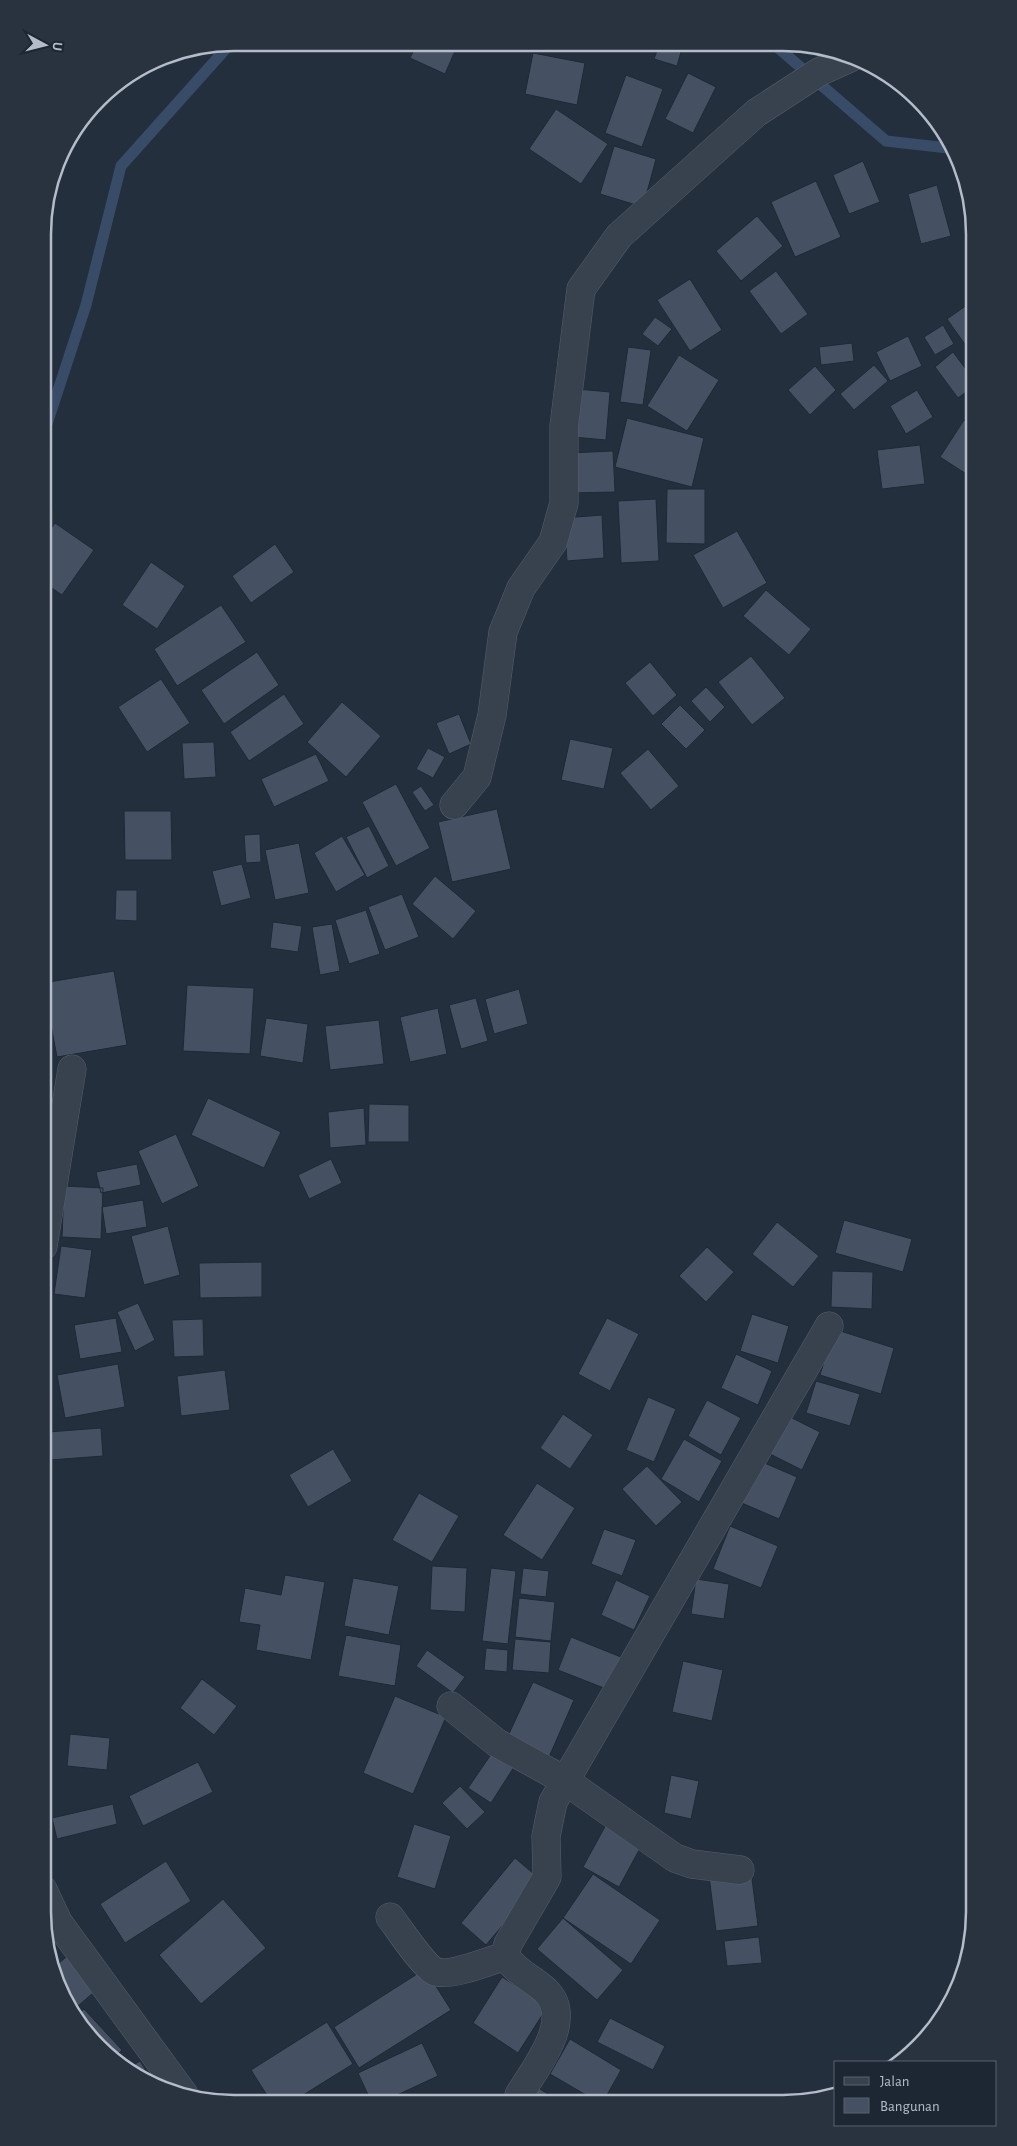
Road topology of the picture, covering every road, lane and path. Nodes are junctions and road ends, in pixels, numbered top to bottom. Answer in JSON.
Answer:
{"nodes":[{"id":1,"x":843,"y":61,"type":"edge"},
{"id":2,"x":454,"y":805,"type":"dead end"},
{"id":3,"x":72,"y":1069,"type":"dead end"},
{"id":4,"x":51,"y":1197,"type":"edge"},
{"id":5,"x":829,"y":1326,"type":"dead end"},
{"id":6,"x":451,"y":1706,"type":"dead end"},
{"id":7,"x":564,"y":1780,"type":"junction"},
{"id":8,"x":740,"y":1870,"type":"dead end"},
{"id":9,"x":51,"y":1908,"type":"edge"},
{"id":10,"x":390,"y":1917,"type":"dead end"},
{"id":11,"x":505,"y":1956,"type":"junction"},
{"id":12,"x":178,"y":2086,"type":"edge"},
{"id":13,"x":519,"y":2095,"type":"edge"}],
"edges":[{"from":1,"to":2,"type":"street"},
{"from":3,"to":4,"type":"street"},
{"from":5,"to":7,"type":"street"},
{"from":6,"to":7,"type":"street"},
{"from":7,"to":8,"type":"street"},
{"from":7,"to":11,"type":"street"},
{"from":9,"to":12,"type":"street"},
{"from":10,"to":11,"type":"street"},
{"from":11,"to":13,"type":"street"}]}
